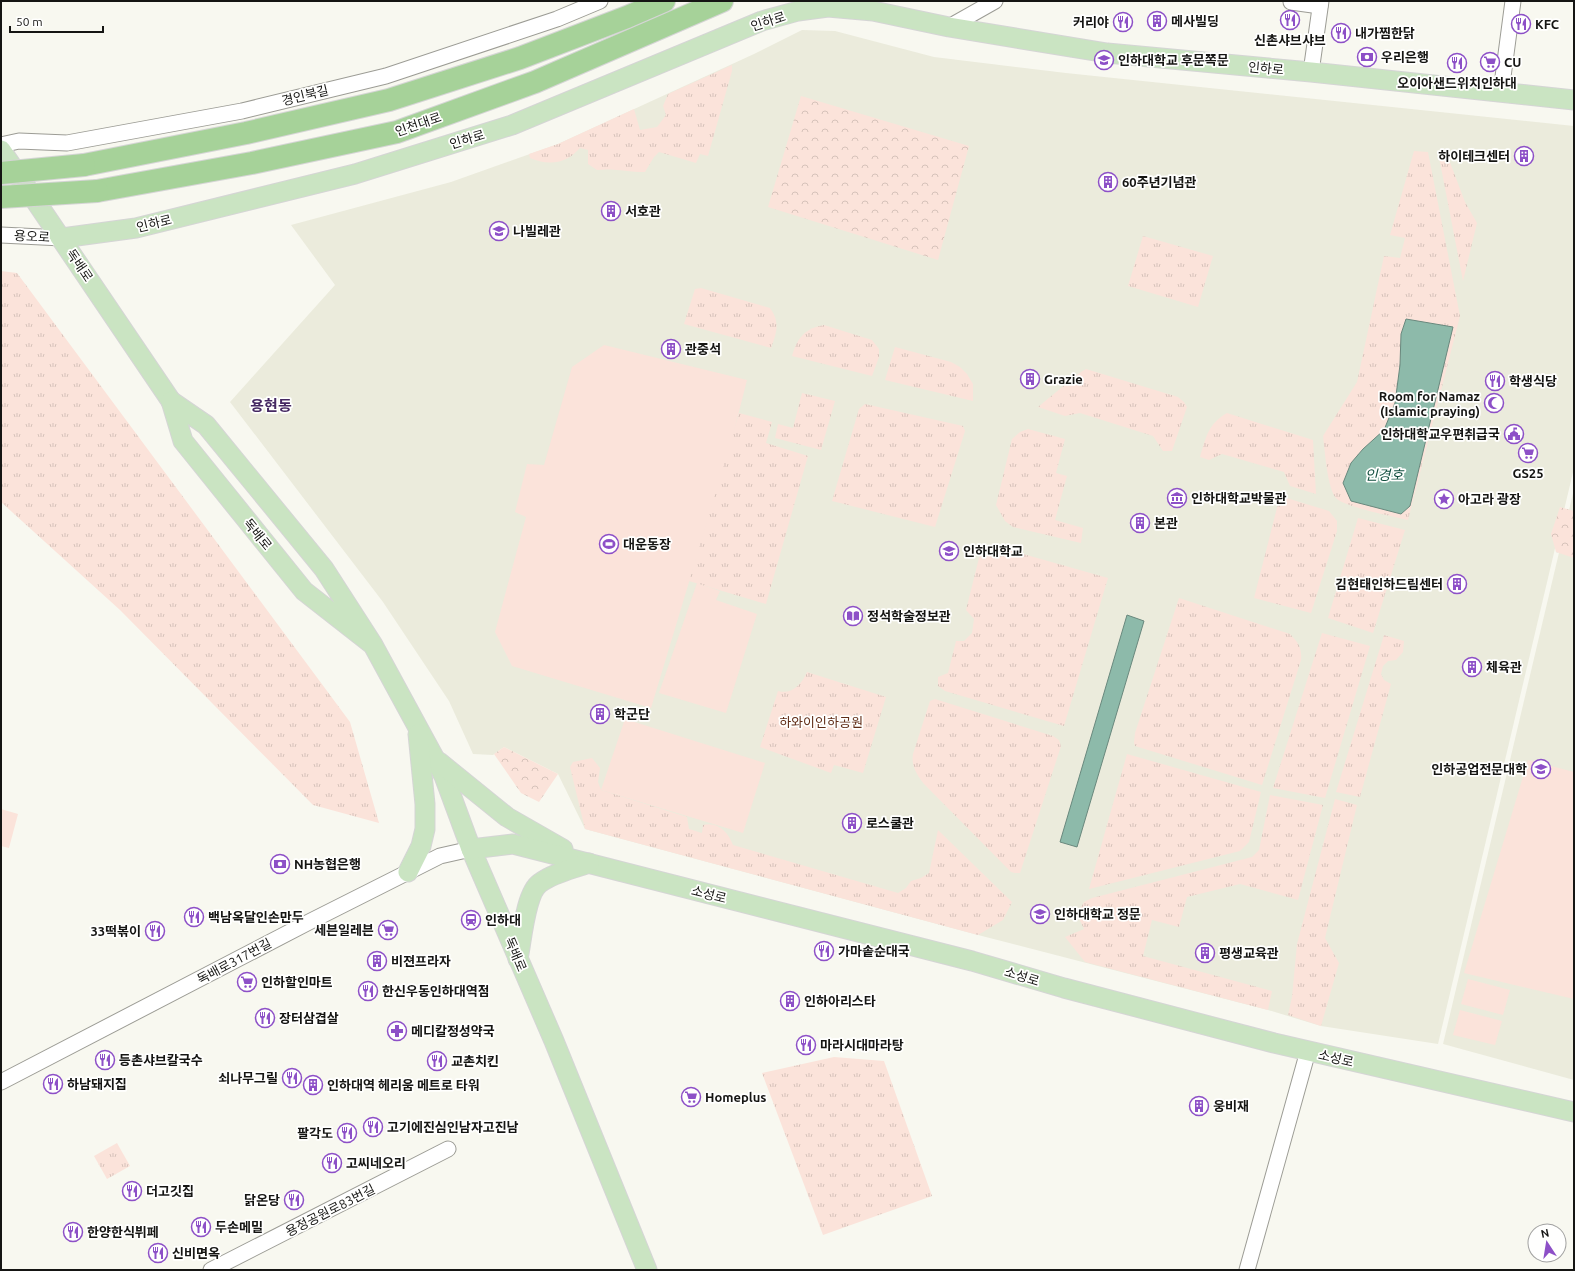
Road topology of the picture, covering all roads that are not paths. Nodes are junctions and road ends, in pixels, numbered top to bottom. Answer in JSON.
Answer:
{"nodes":[{"id":1,"x":600,"y":1,"type":"edge"},
{"id":2,"x":664,"y":1,"type":"edge"},
{"id":3,"x":722,"y":1,"type":"edge"},
{"id":4,"x":995,"y":1,"type":"edge"},
{"id":5,"x":1513,"y":1,"type":"edge"},
{"id":6,"x":1291,"y":2,"type":"edge"},
{"id":7,"x":831,"y":4,"type":"edge"},
{"id":8,"x":1320,"y":4,"type":"edge"},
{"id":9,"x":949,"y":27,"type":"junction"},
{"id":10,"x":1311,"y":72,"type":"junction"},
{"id":11,"x":1501,"y":92,"type":"junction"},
{"id":12,"x":1574,"y":100,"type":"edge"},
{"id":13,"x":1,"y":145,"type":"edge"},
{"id":14,"x":1,"y":150,"type":"edge"},
{"id":15,"x":1,"y":173,"type":"edge"},
{"id":16,"x":1,"y":197,"type":"edge"},
{"id":17,"x":1,"y":235,"type":"edge"},
{"id":18,"x":62,"y":238,"type":"junction"},
{"id":19,"x":171,"y":401,"type":"junction"},
{"id":20,"x":373,"y":645,"type":"junction"},
{"id":21,"x":418,"y":727,"type":"junction"},
{"id":22,"x":435,"y":759,"type":"junction"},
{"id":23,"x":471,"y":849,"type":"junction"},
{"id":24,"x":588,"y":863,"type":"junction"},
{"id":25,"x":408,"y":872,"type":"junction"},
{"id":26,"x":518,"y":959,"type":"junction"},
{"id":27,"x":1308,"y":1051,"type":"junction"},
{"id":28,"x":1,"y":1082,"type":"edge"},
{"id":29,"x":1574,"y":1112,"type":"edge"},
{"id":30,"x":448,"y":1149,"type":"dead end"},
{"id":31,"x":211,"y":1270,"type":"edge"},
{"id":32,"x":647,"y":1270,"type":"edge"},
{"id":33,"x":1247,"y":1270,"type":"edge"}],
"edges":[{"from":1,"to":13,"type":"street","name":"경인북길"},
{"from":2,"to":15,"type":"highway","bridge":true},
{"from":3,"to":16,"type":"highway","name":"인천대로","bridge":true},
{"from":4,"to":9,"type":"street"},
{"from":5,"to":11,"type":"street"},
{"from":6,"to":8,"type":"street"},
{"from":7,"to":9,"type":"main road","name":"인하로"},
{"from":7,"to":18,"type":"main road","name":"인하로"},
{"from":8,"to":10,"type":"street"},
{"from":9,"to":10,"type":"main road","name":"인하로"},
{"from":10,"to":11,"type":"main road","name":"인하로"},
{"from":11,"to":12,"type":"main road","name":"인하로"},
{"from":14,"to":18,"type":"main road","name":"독배로"},
{"from":17,"to":18,"type":"street","name":"용오로"},
{"from":18,"to":19,"type":"main road","name":"독배로"},
{"from":19,"to":20,"type":"main road","name":"독배로"},
{"from":19,"to":20,"type":"main road","name":"독배로"},
{"from":20,"to":21,"type":"main road","name":"독배로"},
{"from":21,"to":22,"type":"main road","name":"독배로"},
{"from":21,"to":25,"type":"main road"},
{"from":22,"to":23,"type":"main road","name":"독배로"},
{"from":22,"to":24,"type":"main road"},
{"from":23,"to":24,"type":"main road","name":"소성로"},
{"from":23,"to":25,"type":"street","name":"독배로317번길"},
{"from":23,"to":26,"type":"main road","name":"독배로"},
{"from":24,"to":26,"type":"main road"},
{"from":24,"to":27,"type":"main road","name":"소성로"},
{"from":25,"to":28,"type":"street","name":"독배로317번길"},
{"from":26,"to":32,"type":"main road","name":"독배로"},
{"from":27,"to":29,"type":"main road","name":"소성로"},
{"from":27,"to":33,"type":"street"},
{"from":30,"to":31,"type":"street","name":"용정공원로83번길"}]}
